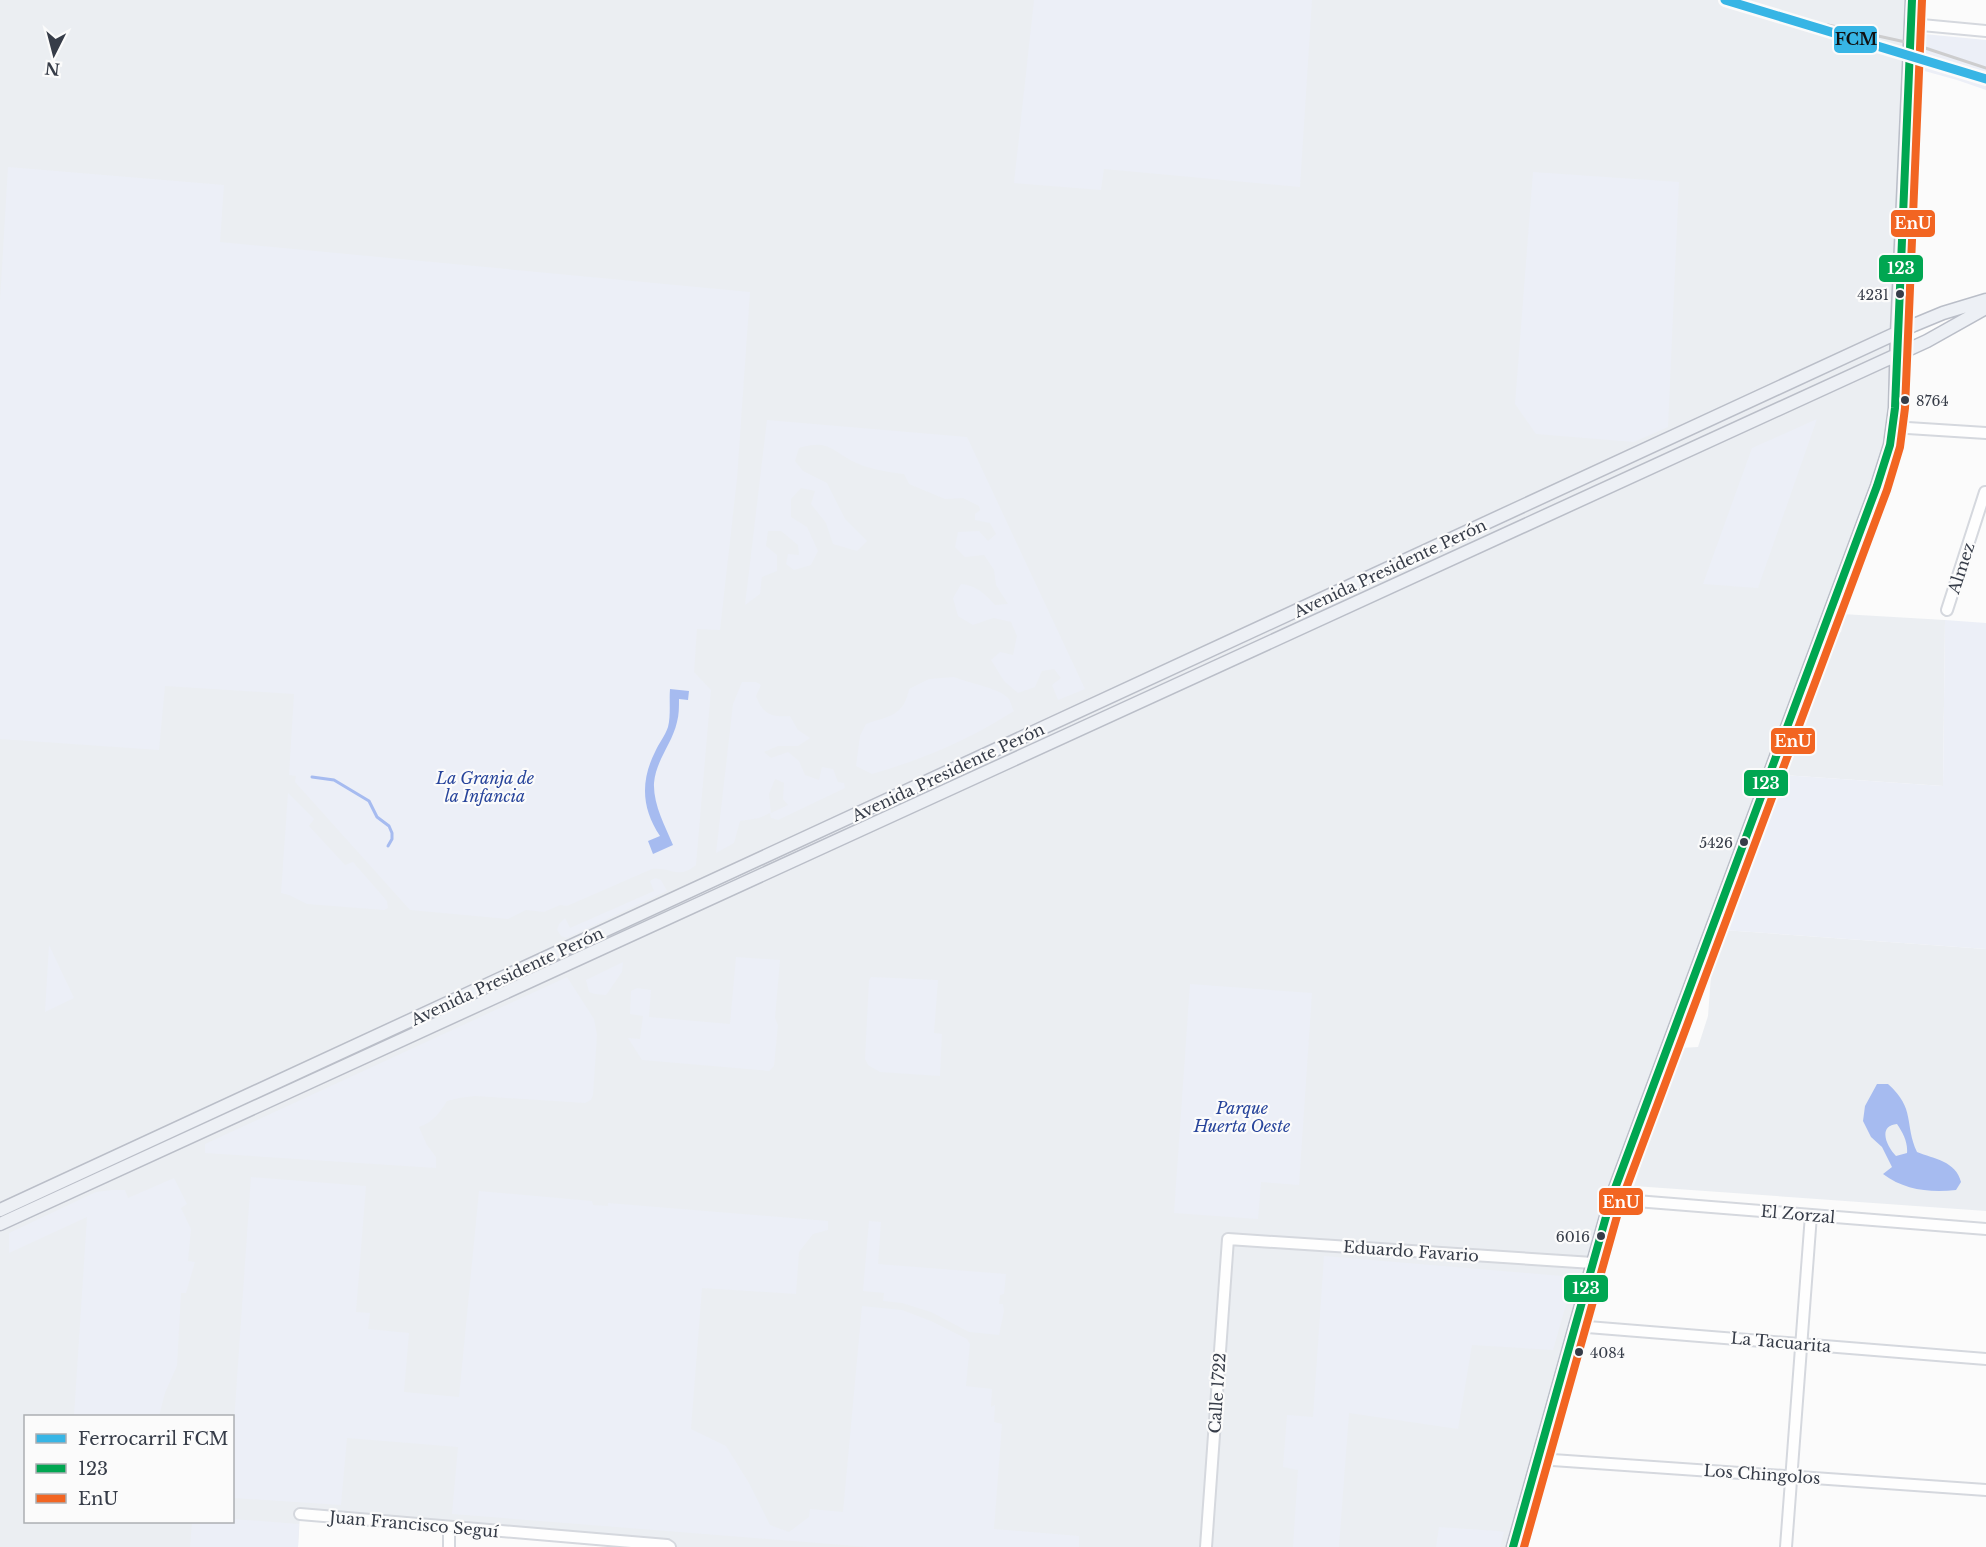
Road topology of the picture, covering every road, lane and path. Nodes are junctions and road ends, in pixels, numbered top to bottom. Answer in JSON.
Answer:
{"nodes":[{"id":1,"x":1911,"y":0,"type":"edge"},
{"id":2,"x":1911,"y":24,"type":"junction"},
{"id":3,"x":1986,"y":32,"type":"edge"},
{"id":4,"x":1986,"y":300,"type":"edge"},
{"id":5,"x":1986,"y":308,"type":"edge"},
{"id":6,"x":1897,"y":333,"type":"junction"},
{"id":7,"x":1897,"y":354,"type":"junction"},
{"id":8,"x":1892,"y":427,"type":"junction"},
{"id":9,"x":1986,"y":433,"type":"edge"},
{"id":10,"x":1985,"y":492,"type":"edge"},
{"id":11,"x":1947,"y":610,"type":"dead end"},
{"id":12,"x":1611,"y":1199,"type":"junction"},
{"id":13,"x":0,"y":1210,"type":"edge"},
{"id":14,"x":1810,"y":1215,"type":"junction"},
{"id":15,"x":0,"y":1224,"type":"edge"},
{"id":16,"x":1986,"y":1229,"type":"edge"},
{"id":17,"x":1228,"y":1239,"type":"joint"},
{"id":18,"x":1593,"y":1263,"type":"junction"},
{"id":19,"x":1575,"y":1326,"type":"junction"},
{"id":20,"x":1801,"y":1344,"type":"junction"},
{"id":21,"x":1986,"y":1359,"type":"edge"},
{"id":22,"x":1538,"y":1459,"type":"junction"},
{"id":23,"x":1791,"y":1476,"type":"junction"},
{"id":24,"x":1986,"y":1490,"type":"edge"},
{"id":25,"x":300,"y":1514,"type":"dead end"},
{"id":26,"x":449,"y":1527,"type":"junction"},
{"id":27,"x":668,"y":1546,"type":"edge"},
{"id":28,"x":449,"y":1547,"type":"edge"},
{"id":29,"x":1206,"y":1547,"type":"edge"},
{"id":30,"x":1513,"y":1547,"type":"edge"},
{"id":31,"x":1786,"y":1547,"type":"edge"}],
"edges":[{"from":1,"to":2,"type":"main road"},
{"from":2,"to":3,"type":"street"},
{"from":2,"to":6,"type":"main road"},
{"from":4,"to":6,"type":"main road","name":"Avenida Presidente Perón"},
{"from":5,"to":7,"type":"main road","name":"Avenida Presidente Perón"},
{"from":6,"to":7,"type":"main road"},
{"from":6,"to":13,"type":"main road","name":"Avenida Presidente Perón"},
{"from":7,"to":8,"type":"main road"},
{"from":7,"to":15,"type":"main road","name":"Avenida Presidente Perón"},
{"from":8,"to":9,"type":"street"},
{"from":8,"to":12,"type":"main road"},
{"from":10,"to":11,"type":"street","name":"Almez"},
{"from":12,"to":14,"type":"street","name":"El Zorzal"},
{"from":12,"to":18,"type":"main road"},
{"from":14,"to":16,"type":"street","name":"El Zorzal"},
{"from":14,"to":20,"type":"street"},
{"from":17,"to":18,"type":"street","name":"Eduardo Favario"},
{"from":17,"to":29,"type":"street","name":"Calle 1722"},
{"from":18,"to":19,"type":"main road"},
{"from":19,"to":20,"type":"street","name":"La Tacuarita"},
{"from":19,"to":22,"type":"main road"},
{"from":20,"to":21,"type":"street","name":"La Tacuarita"},
{"from":20,"to":23,"type":"street"},
{"from":22,"to":23,"type":"street","name":"Los Chingolos"},
{"from":22,"to":30,"type":"main road"},
{"from":23,"to":24,"type":"street","name":"Los Chingolos"},
{"from":23,"to":31,"type":"street"},
{"from":25,"to":26,"type":"street","name":"Juan Francisco Seguí"},
{"from":26,"to":27,"type":"street","name":"Juan Francisco Seguí"},
{"from":26,"to":28,"type":"street"}]}
